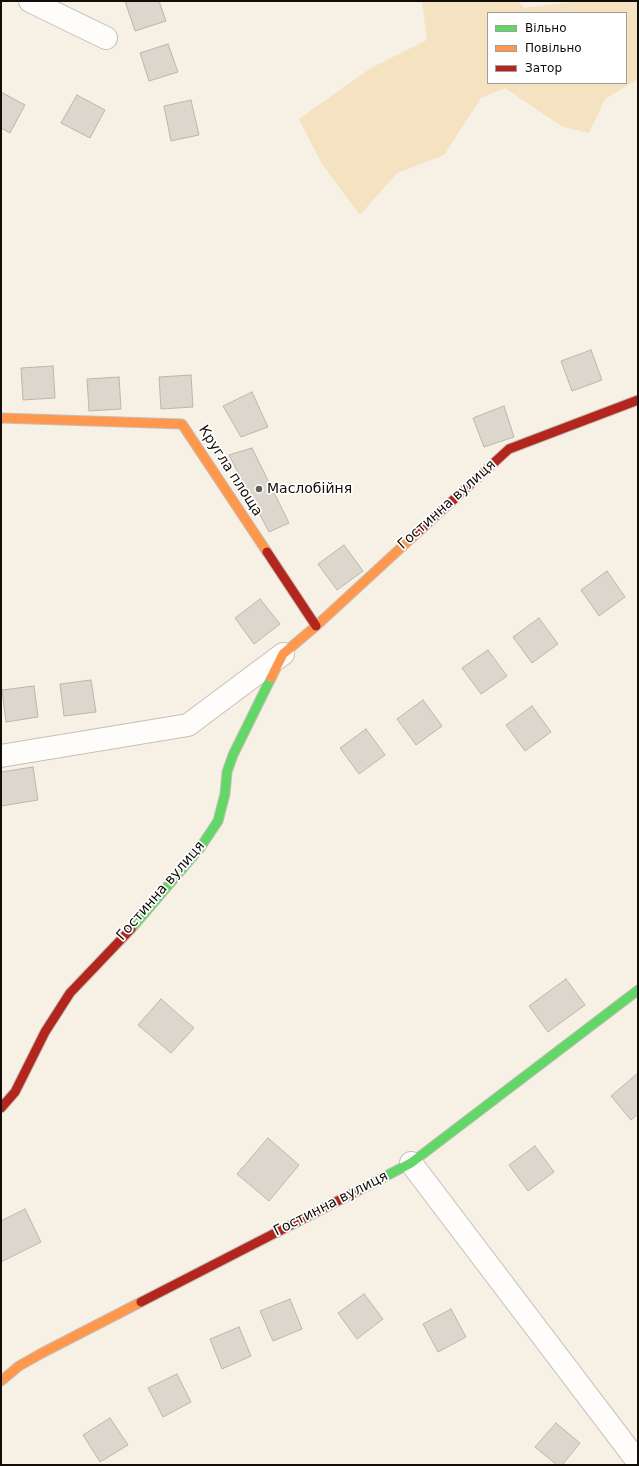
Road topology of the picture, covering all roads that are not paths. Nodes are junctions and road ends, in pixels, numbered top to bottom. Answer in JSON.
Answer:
{"nodes":[{"id":1,"x":30,"y":1,"type":"edge"},
{"id":2,"x":106,"y":38,"type":"dead end"},
{"id":3,"x":638,"y":400,"type":"edge"},
{"id":4,"x":1,"y":418,"type":"edge"},
{"id":5,"x":316,"y":626,"type":"junction"},
{"id":6,"x":283,"y":654,"type":"junction"},
{"id":7,"x":1,"y":756,"type":"edge"},
{"id":8,"x":638,"y":990,"type":"edge"},
{"id":9,"x":1,"y":1108,"type":"edge"},
{"id":10,"x":411,"y":1163,"type":"junction"},
{"id":11,"x":1,"y":1381,"type":"edge"},
{"id":12,"x":638,"y":1462,"type":"edge"}],
"edges":[{"from":1,"to":2,"type":"street"},
{"from":3,"to":5,"type":"street","name":"Гостинна вулиця"},
{"from":4,"to":5,"type":"street","name":"Кругла площа"},
{"from":5,"to":6,"type":"street","name":"Гостинна вулиця"},
{"from":6,"to":7,"type":"street","name":"Гостинна вулиця"},
{"from":6,"to":9,"type":"street","name":"Гостинна вулиця"},
{"from":8,"to":10,"type":"street","name":"Гостинна вулиця"},
{"from":10,"to":11,"type":"street","name":"Гостинна вулиця"},
{"from":10,"to":12,"type":"street"}]}
